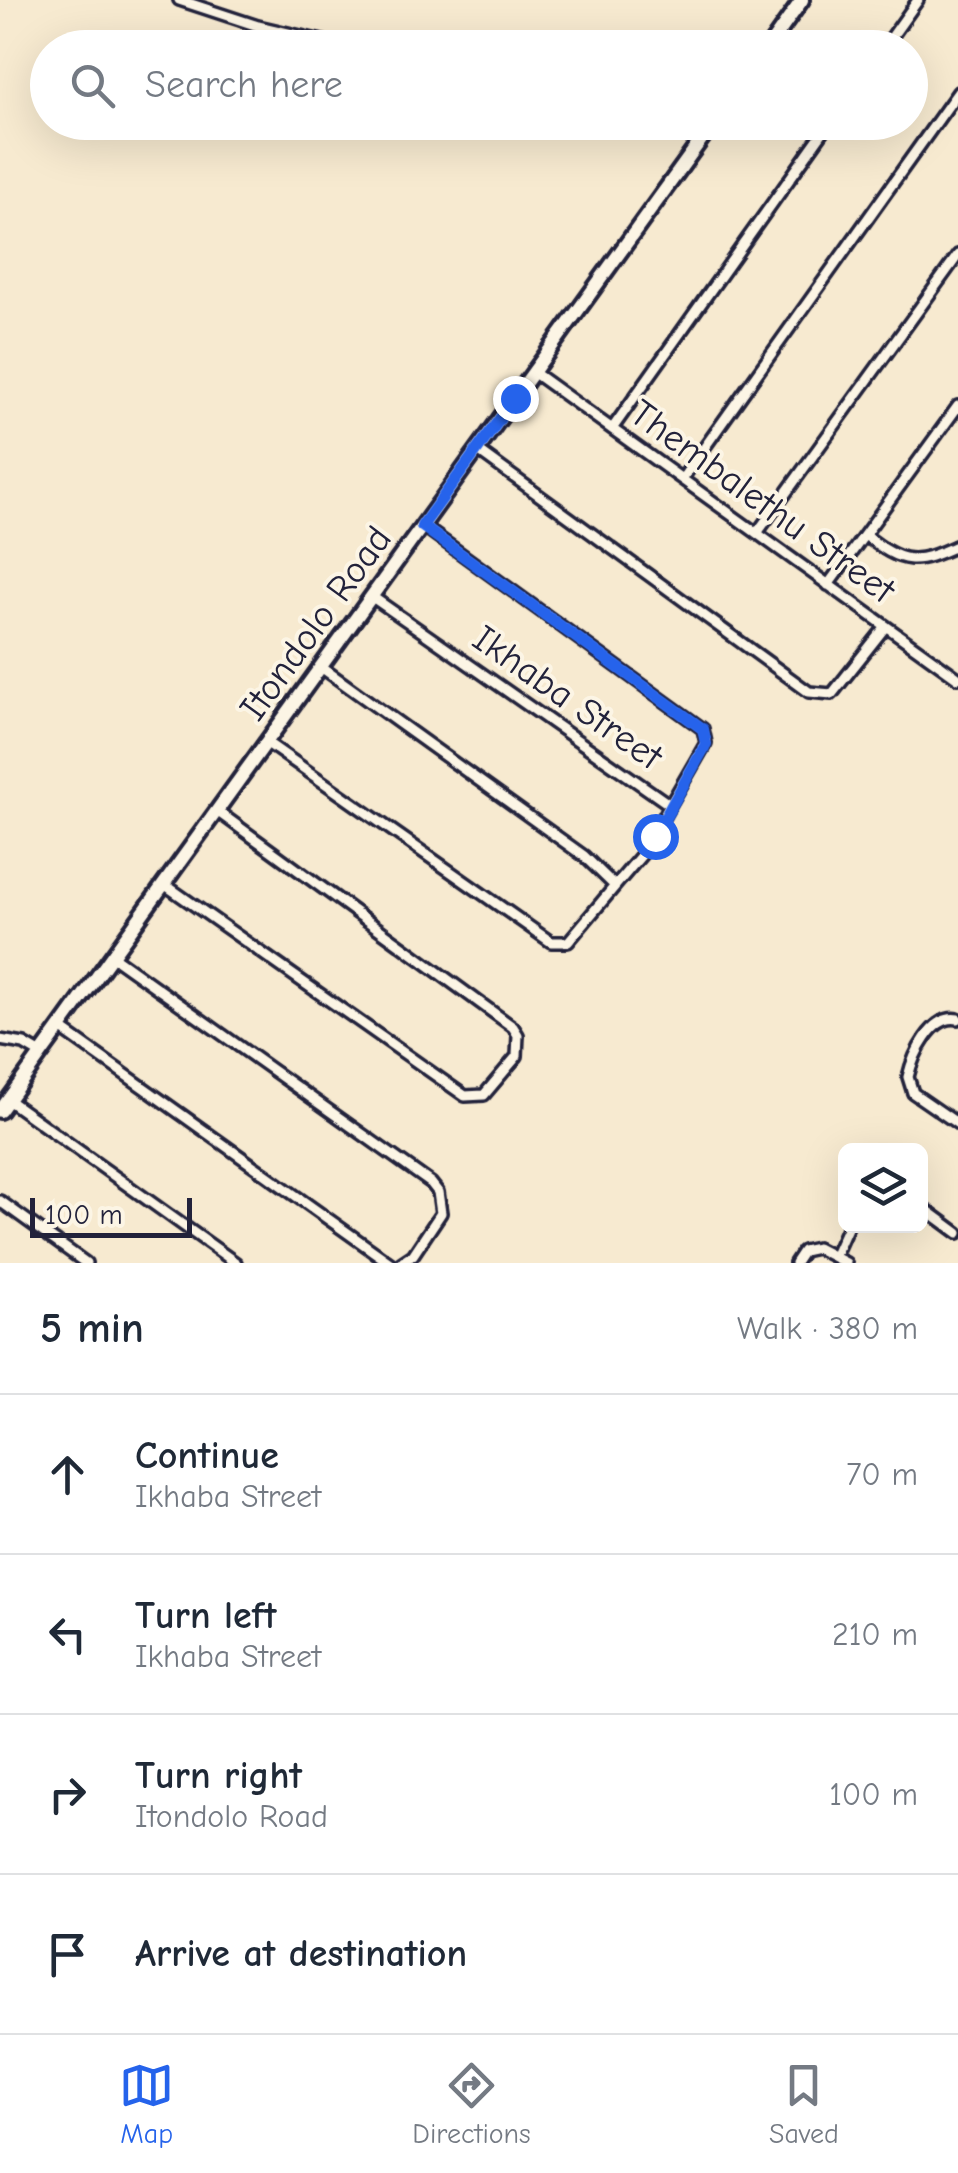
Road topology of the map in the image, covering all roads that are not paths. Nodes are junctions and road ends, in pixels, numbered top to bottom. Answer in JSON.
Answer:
{"nodes":[{"id":1,"x":179,"y":0,"type":"edge"},
{"id":2,"x":802,"y":0,"type":"edge"},
{"id":3,"x":918,"y":0,"type":"edge"},
{"id":4,"x":275,"y":30,"type":"edge"},
{"id":5,"x":781,"y":30,"type":"edge"},
{"id":6,"x":897,"y":30,"type":"edge"},
{"id":7,"x":958,"y":92,"type":"edge"},
{"id":8,"x":928,"y":134,"type":"edge"},
{"id":9,"x":701,"y":140,"type":"edge"},
{"id":10,"x":817,"y":140,"type":"edge"},
{"id":11,"x":924,"y":140,"type":"edge"},
{"id":12,"x":958,"y":255,"type":"edge"},
{"id":13,"x":534,"y":372,"type":"junction"},
{"id":14,"x":958,"y":406,"type":"edge"},
{"id":15,"x":612,"y":429,"type":"junction"},
{"id":16,"x":477,"y":450,"type":"junction"},
{"id":17,"x":682,"y":479,"type":"junction"},
{"id":18,"x":422,"y":526,"type":"junction"},
{"id":19,"x":756,"y":533,"type":"junction"},
{"id":20,"x":865,"y":535,"type":"junction"},
{"id":21,"x":958,"y":545,"type":"edge"},
{"id":22,"x":828,"y":585,"type":"junction"},
{"id":23,"x":371,"y":596,"type":"junction"},
{"id":24,"x":886,"y":626,"type":"junction"},
{"id":25,"x":321,"y":666,"type":"junction"},
{"id":26,"x":958,"y":678,"type":"edge"},
{"id":27,"x":266,"y":742,"type":"junction"},
{"id":28,"x":670,"y":805,"type":"junction"},
{"id":29,"x":217,"y":811,"type":"junction"},
{"id":30,"x":164,"y":884,"type":"junction"},
{"id":31,"x":615,"y":886,"type":"junction"},
{"id":32,"x":112,"y":956,"type":"junction"},
{"id":33,"x":958,"y":1018,"type":"edge"},
{"id":34,"x":60,"y":1028,"type":"junction"},
{"id":35,"x":0,"y":1040,"type":"edge"},
{"id":36,"x":41,"y":1054,"type":"junction"},
{"id":37,"x":4,"y":1106,"type":"edge"},
{"id":38,"x":958,"y":1124,"type":"edge"},
{"id":39,"x":0,"y":1201,"type":"edge"},
{"id":40,"x":928,"y":1211,"type":"edge"},
{"id":41,"x":845,"y":1233,"type":"edge"},
{"id":42,"x":958,"y":1233,"type":"edge"},
{"id":43,"x":835,"y":1255,"type":"junction"},
{"id":44,"x":86,"y":1263,"type":"edge"},
{"id":45,"x":236,"y":1263,"type":"edge"},
{"id":46,"x":390,"y":1263,"type":"edge"},
{"id":47,"x":402,"y":1263,"type":"edge"},
{"id":48,"x":794,"y":1263,"type":"edge"},
{"id":49,"x":846,"y":1263,"type":"edge"}],
"edges":[{"from":1,"to":4,"type":"street"},
{"from":2,"to":5,"type":"street"},
{"from":3,"to":6,"type":"street"},
{"from":7,"to":8,"type":"street"},
{"from":9,"to":13,"type":"street","name":"Itondolo Road"},
{"from":10,"to":15,"type":"street"},
{"from":11,"to":17,"type":"street"},
{"from":12,"to":19,"type":"street"},
{"from":13,"to":15,"type":"street","name":"Thembalethu Street"},
{"from":13,"to":16,"type":"street","name":"Itondolo Road"},
{"from":14,"to":20,"type":"street"},
{"from":15,"to":17,"type":"street","name":"Thembalethu Street"},
{"from":16,"to":18,"type":"street","name":"Itondolo Road"},
{"from":16,"to":24,"type":"street"},
{"from":17,"to":19,"type":"street","name":"Thembalethu Street"},
{"from":18,"to":23,"type":"street","name":"Itondolo Road"},
{"from":18,"to":28,"type":"street","name":"Ikhaba Street"},
{"from":19,"to":22,"type":"street","name":"Thembalethu Street"},
{"from":20,"to":21,"type":"street"},
{"from":20,"to":22,"type":"street"},
{"from":22,"to":24,"type":"street","name":"Thembalethu Street"},
{"from":23,"to":25,"type":"street","name":"Itondolo Road"},
{"from":23,"to":28,"type":"street","name":"Ikhaba Street"},
{"from":24,"to":26,"type":"street","name":"Thembalethu Street"},
{"from":25,"to":27,"type":"street","name":"Itondolo Road"},
{"from":25,"to":31,"type":"street"},
{"from":27,"to":29,"type":"street","name":"Itondolo Road"},
{"from":27,"to":31,"type":"street"},
{"from":28,"to":31,"type":"street"},
{"from":29,"to":30,"type":"street","name":"Itondolo Road"},
{"from":29,"to":30,"type":"street"},
{"from":30,"to":32,"type":"street","name":"Itondolo Road"},
{"from":32,"to":34,"type":"street","name":"Itondolo Road"},
{"from":32,"to":47,"type":"street"},
{"from":33,"to":38,"type":"street"},
{"from":34,"to":36,"type":"street","name":"Itondolo Road"},
{"from":34,"to":46,"type":"street"},
{"from":35,"to":36,"type":"street"},
{"from":36,"to":37,"type":"street","name":"Itondolo Road"},
{"from":37,"to":45,"type":"street"},
{"from":39,"to":44,"type":"street"},
{"from":40,"to":42,"type":"street"},
{"from":41,"to":43,"type":"street"},
{"from":43,"to":48,"type":"street"},
{"from":43,"to":49,"type":"street"}]}
